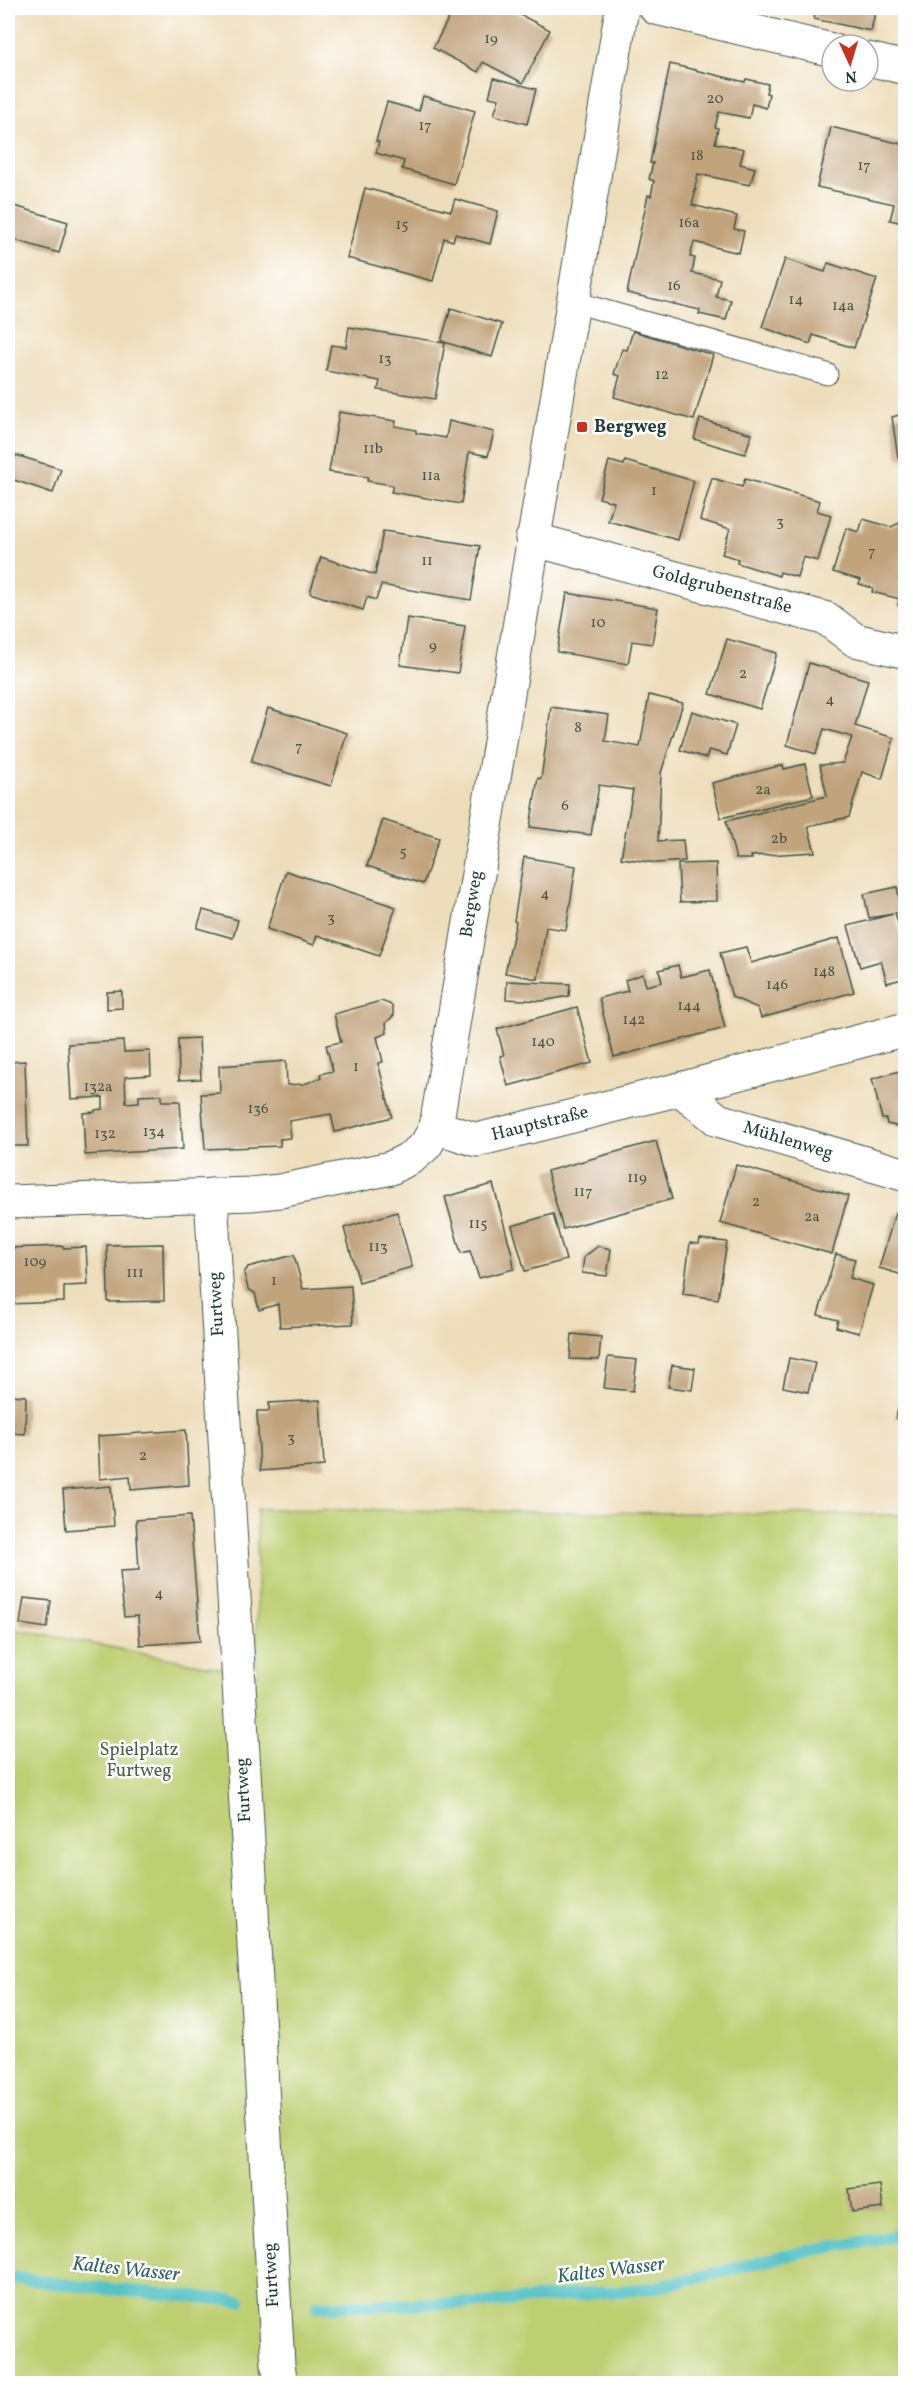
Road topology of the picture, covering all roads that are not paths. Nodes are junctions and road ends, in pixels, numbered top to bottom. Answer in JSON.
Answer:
{"nodes":[{"id":1,"x":622,"y":8,"type":"edge"},
{"id":2,"x":656,"y":8,"type":"edge"},
{"id":3,"x":820,"y":47,"type":"edge"},
{"id":4,"x":880,"y":62,"type":"edge"},
{"id":5,"x":906,"y":68,"type":"edge"},
{"id":6,"x":574,"y":302,"type":"junction"},
{"id":7,"x":827,"y":374,"type":"dead end"},
{"id":8,"x":532,"y":538,"type":"junction"},
{"id":9,"x":906,"y":652,"type":"edge"},
{"id":10,"x":906,"y":1029,"type":"edge"},
{"id":11,"x":680,"y":1089,"type":"junction"},
{"id":12,"x":436,"y":1127,"type":"junction"},
{"id":13,"x":906,"y":1175,"type":"edge"},
{"id":14,"x":211,"y":1196,"type":"junction"},
{"id":15,"x":8,"y":1202,"type":"edge"},
{"id":16,"x":281,"y":2384,"type":"edge"}],
"edges":[{"from":1,"to":6,"type":"street","name":"Bergweg"},
{"from":2,"to":3,"type":"street"},
{"from":4,"to":5,"type":"street"},
{"from":6,"to":7,"type":"lane"},
{"from":6,"to":8,"type":"street","name":"Bergweg"},
{"from":8,"to":9,"type":"street","name":"Goldgrubenstraße"},
{"from":8,"to":12,"type":"street","name":"Bergweg"},
{"from":10,"to":11,"type":"street","name":"Hauptstraße"},
{"from":11,"to":12,"type":"street","name":"Hauptstraße"},
{"from":11,"to":13,"type":"street","name":"Mühlenweg"},
{"from":12,"to":14,"type":"street"},
{"from":14,"to":15,"type":"street"},
{"from":14,"to":16,"type":"street","name":"Furtweg"}]}
